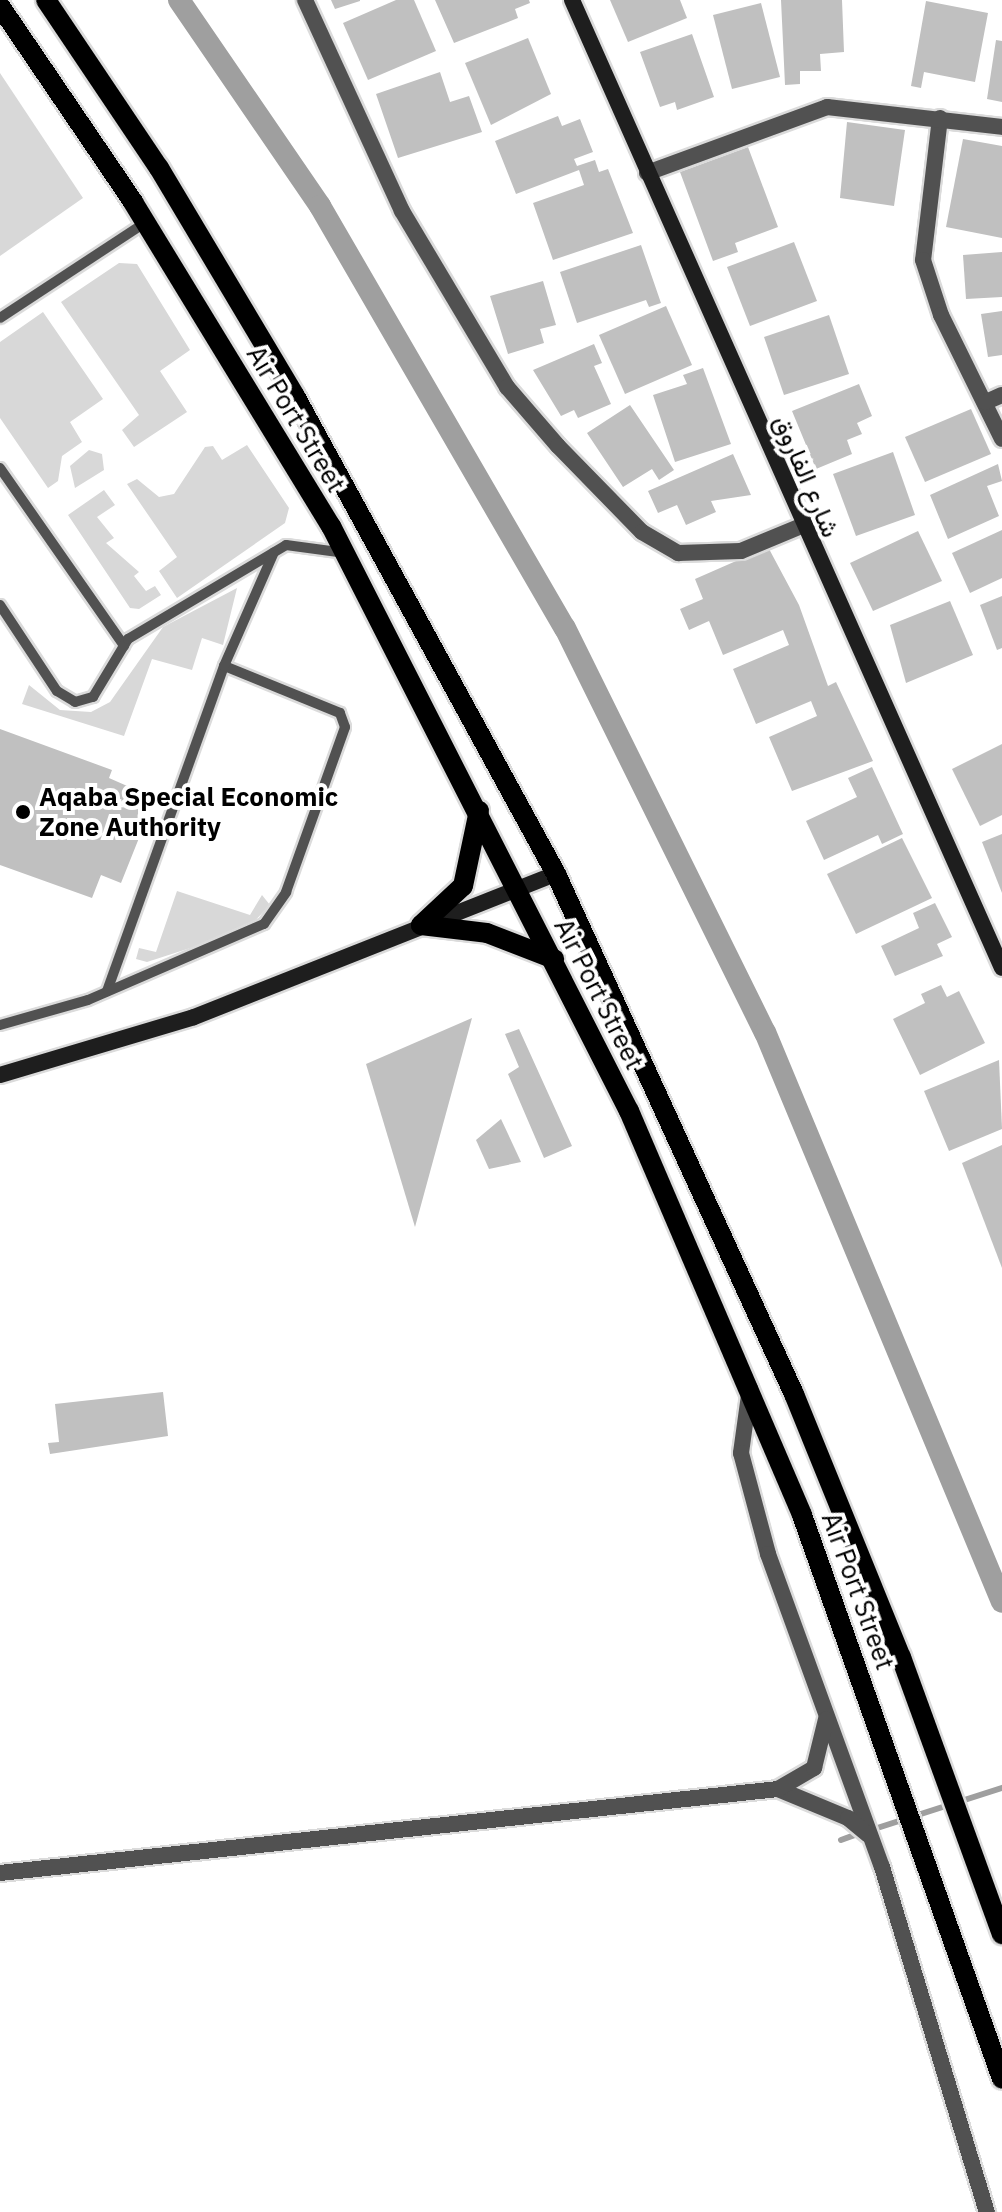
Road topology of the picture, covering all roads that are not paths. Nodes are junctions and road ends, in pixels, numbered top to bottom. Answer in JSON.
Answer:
{"nodes":[{"id":1,"x":46,"y":0,"type":"edge"},
{"id":2,"x":305,"y":0,"type":"edge"},
{"id":3,"x":572,"y":0,"type":"edge"},
{"id":4,"x":0,"y":6,"type":"edge"},
{"id":5,"x":940,"y":118,"type":"junction"},
{"id":6,"x":1002,"y":127,"type":"edge"},
{"id":7,"x":647,"y":173,"type":"junction"},
{"id":8,"x":146,"y":222,"type":"junction"},
{"id":9,"x":0,"y":318,"type":"edge"},
{"id":10,"x":1002,"y":395,"type":"edge"},
{"id":11,"x":986,"y":402,"type":"junction"},
{"id":12,"x":1002,"y":439,"type":"edge"},
{"id":13,"x":0,"y":468,"type":"edge"},
{"id":14,"x":801,"y":526,"type":"junction"},
{"id":15,"x":274,"y":552,"type":"junction"},
{"id":16,"x":346,"y":554,"type":"junction"},
{"id":17,"x":0,"y":605,"type":"edge"},
{"id":18,"x":124,"y":646,"type":"junction"},
{"id":19,"x":224,"y":666,"type":"junction"},
{"id":20,"x":479,"y":811,"type":"junction"},
{"id":21,"x":556,"y":874,"type":"junction"},
{"id":22,"x":517,"y":894,"type":"junction"},
{"id":23,"x":421,"y":925,"type":"junction"},
{"id":24,"x":554,"y":959,"type":"junction"},
{"id":25,"x":1002,"y":968,"type":"edge"},
{"id":26,"x":107,"y":991,"type":"junction"},
{"id":27,"x":0,"y":1025,"type":"edge"},
{"id":28,"x":0,"y":1075,"type":"edge"},
{"id":29,"x":750,"y":1387,"type":"junction"},
{"id":30,"x":826,"y":1719,"type":"junction"},
{"id":31,"x":778,"y":1789,"type":"junction"},
{"id":32,"x":871,"y":1838,"type":"junction"},
{"id":33,"x":0,"y":1873,"type":"edge"},
{"id":34,"x":1002,"y":1934,"type":"edge"},
{"id":35,"x":1002,"y":2079,"type":"edge"},
{"id":36,"x":987,"y":2212,"type":"edge"}],
"edges":[{"from":1,"to":21,"type":"main road","name":"Air Port Street"},
{"from":2,"to":14,"type":"street"},
{"from":3,"to":7,"type":"main road","name":"شارع الفاروق"},
{"from":4,"to":8,"type":"main road","name":"Air Port Street"},
{"from":5,"to":6,"type":"street"},
{"from":5,"to":7,"type":"street"},
{"from":5,"to":11,"type":"street"},
{"from":7,"to":14,"type":"main road","name":"شارع الفاروق"},
{"from":8,"to":9,"type":"lane"},
{"from":8,"to":16,"type":"main road","name":"Air Port Street"},
{"from":10,"to":11,"type":"street"},
{"from":11,"to":12,"type":"street"},
{"from":13,"to":18,"type":"lane"},
{"from":14,"to":25,"type":"main road","name":"شارع الفاروق"},
{"from":15,"to":16,"type":"lane"},
{"from":15,"to":18,"type":"lane"},
{"from":15,"to":19,"type":"lane"},
{"from":16,"to":20,"type":"main road","name":"Air Port Street"},
{"from":17,"to":18,"type":"lane"},
{"from":19,"to":26,"type":"lane"},
{"from":19,"to":26,"type":"lane"},
{"from":20,"to":22,"type":"main road","name":"Air Port Street"},
{"from":20,"to":23,"type":"main road"},
{"from":21,"to":22,"type":"main road"},
{"from":21,"to":34,"type":"main road","name":"Air Port Street"},
{"from":22,"to":23,"type":"main road"},
{"from":22,"to":24,"type":"main road","name":"Air Port Street"},
{"from":23,"to":24,"type":"main road"},
{"from":23,"to":28,"type":"main road"},
{"from":24,"to":29,"type":"main road","name":"Air Port Street"},
{"from":26,"to":27,"type":"lane"},
{"from":29,"to":30,"type":"street"},
{"from":29,"to":35,"type":"main road","name":"Air Port Street"},
{"from":30,"to":31,"type":"street"},
{"from":30,"to":32,"type":"street"},
{"from":31,"to":32,"type":"street"},
{"from":31,"to":33,"type":"street"},
{"from":32,"to":36,"type":"street"}]}
